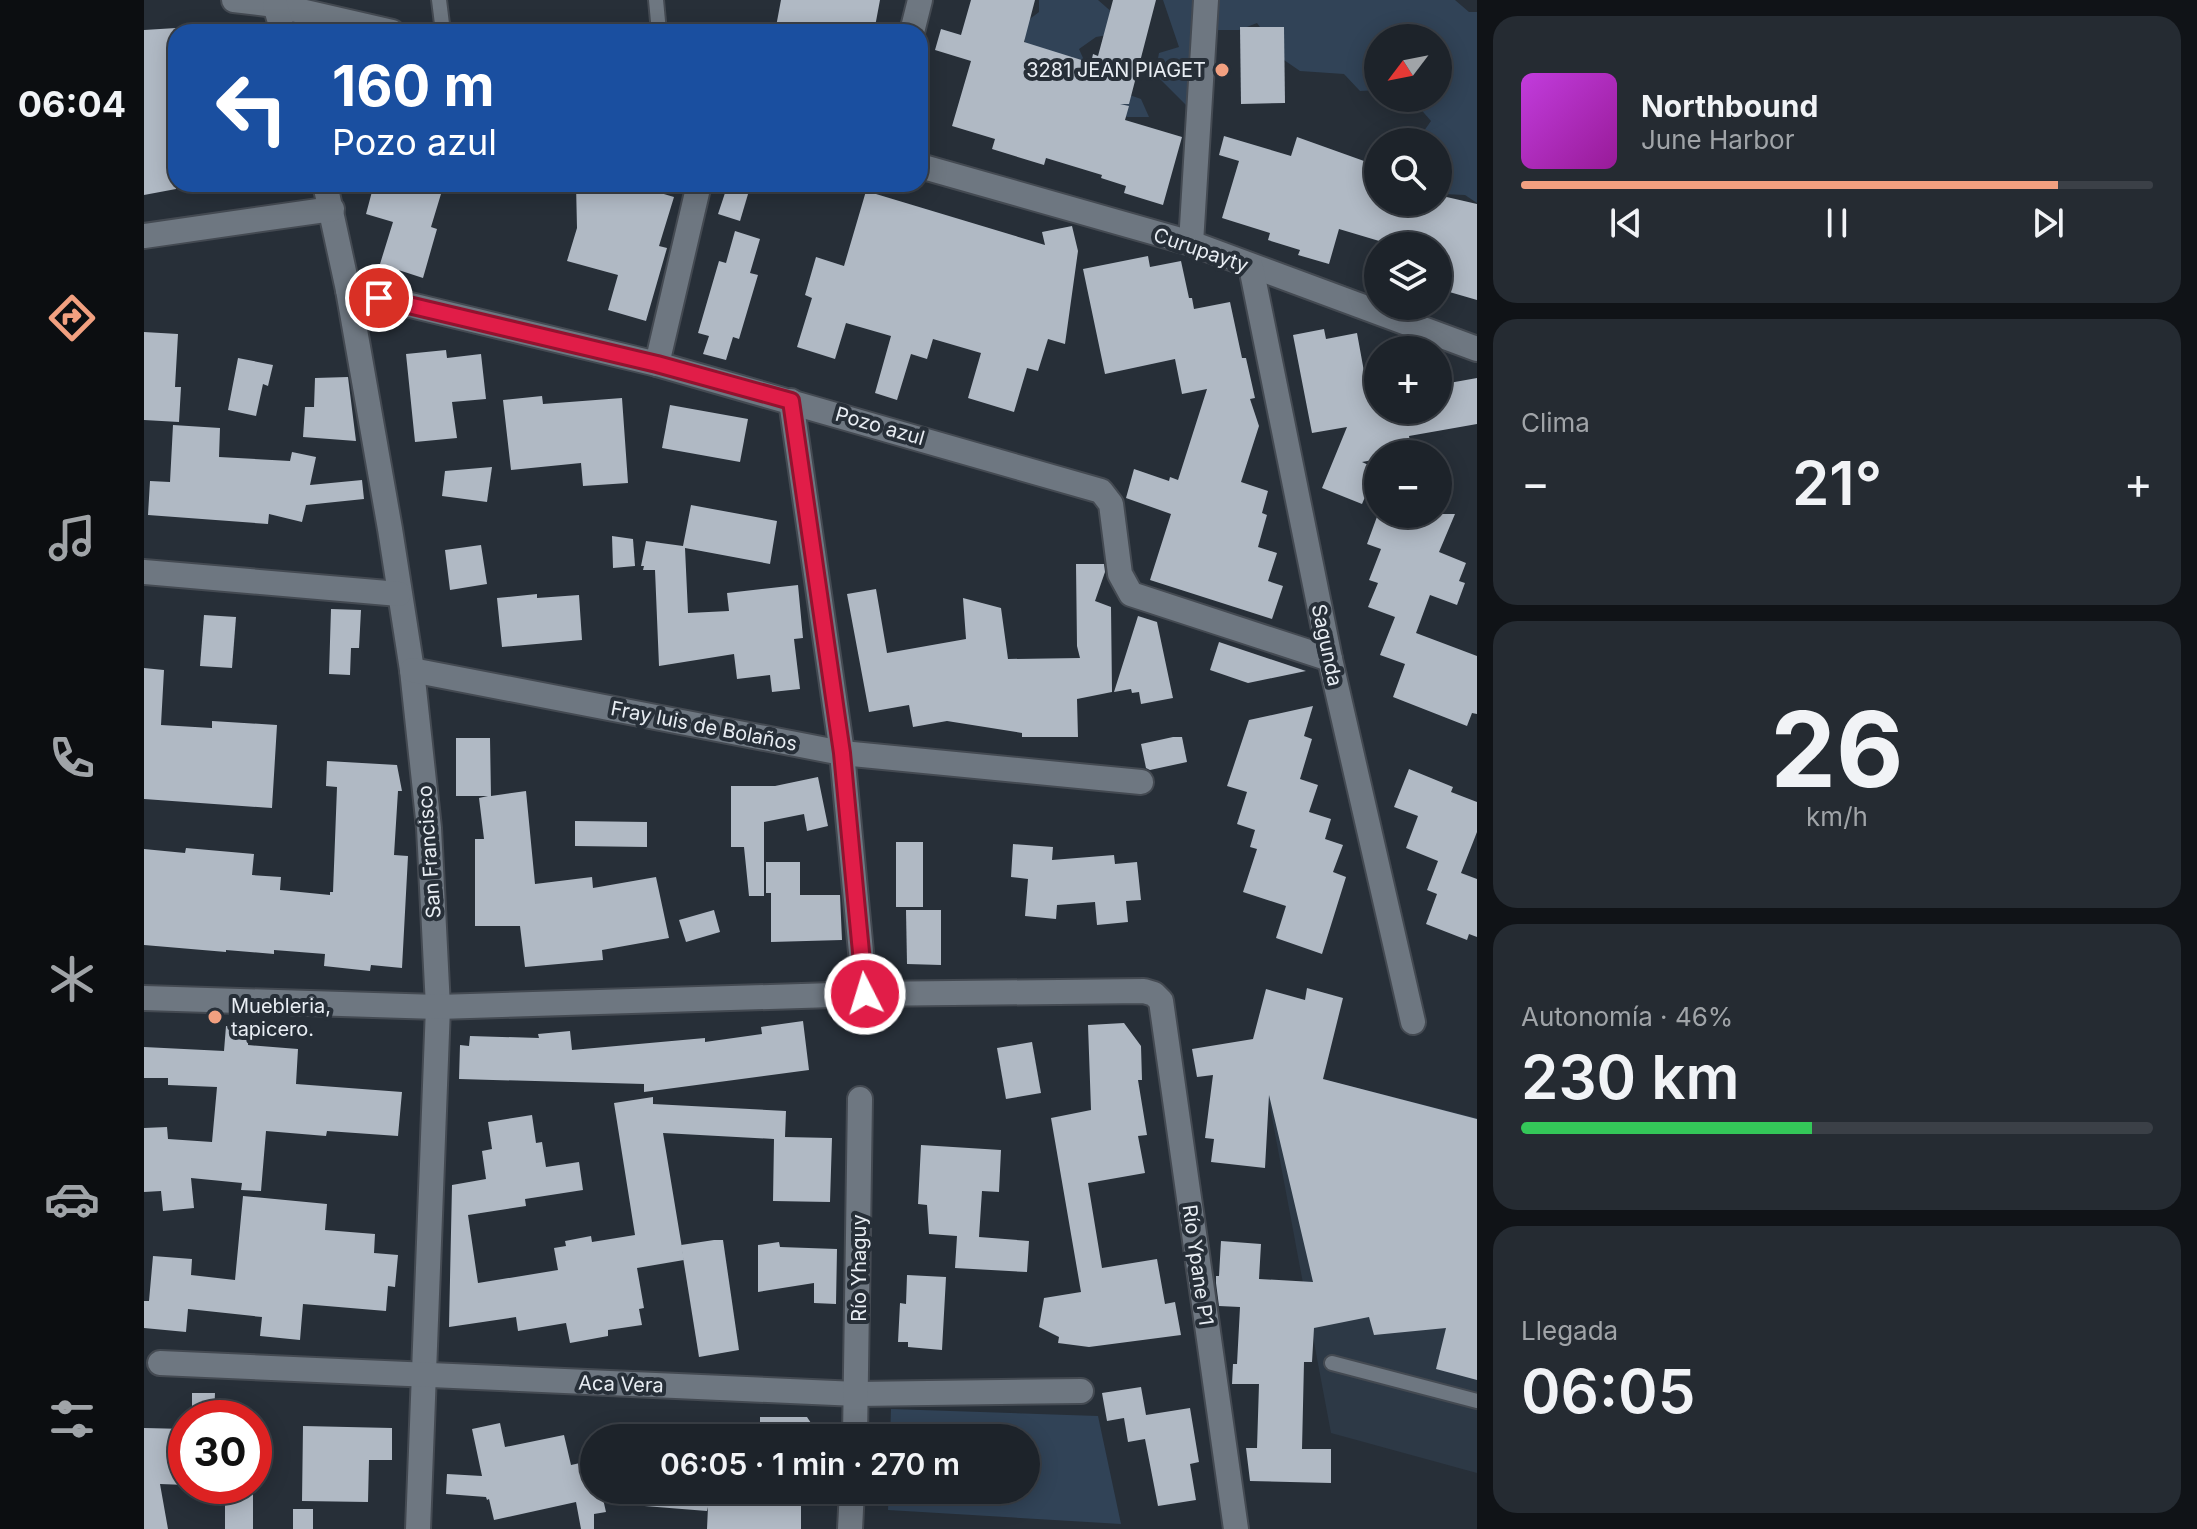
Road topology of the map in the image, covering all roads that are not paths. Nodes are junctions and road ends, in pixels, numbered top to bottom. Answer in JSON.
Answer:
{"nodes":[{"id":1,"x":234,"y":0,"type":"edge"},
{"id":2,"x":439,"y":0,"type":"edge"},
{"id":3,"x":656,"y":0,"type":"edge"},
{"id":4,"x":920,"y":0,"type":"edge"},
{"id":5,"x":1206,"y":0,"type":"edge"},
{"id":6,"x":275,"y":5,"type":"junction"},
{"id":7,"x":281,"y":24,"type":"edge"},
{"id":8,"x":357,"y":24,"type":"edge"},
{"id":9,"x":442,"y":24,"type":"edge"},
{"id":10,"x":658,"y":24,"type":"edge"},
{"id":11,"x":914,"y":24,"type":"edge"},
{"id":12,"x":928,"y":168,"type":"edge"},
{"id":13,"x":327,"y":192,"type":"edge"},
{"id":14,"x":697,"y":192,"type":"edge"},
{"id":15,"x":332,"y":209,"type":"junction"},
{"id":16,"x":144,"y":236,"type":"edge"},
{"id":17,"x":1191,"y":243,"type":"junction"},
{"id":18,"x":1251,"y":267,"type":"junction"},
{"id":19,"x":348,"y":290,"type":"junction"},
{"id":20,"x":1477,"y":349,"type":"edge"},
{"id":21,"x":657,"y":364,"type":"junction"},
{"id":22,"x":791,"y":401,"type":"junction"},
{"id":23,"x":144,"y":572,"type":"edge"},
{"id":24,"x":399,"y":594,"type":"junction"},
{"id":25,"x":1330,"y":659,"type":"junction"},
{"id":26,"x":412,"y":670,"type":"junction"},
{"id":27,"x":842,"y":753,"type":"junction"},
{"id":28,"x":1141,"y":782,"type":"dead end"},
{"id":29,"x":865,"y":994,"type":"junction"},
{"id":30,"x":144,"y":998,"type":"edge"},
{"id":31,"x":438,"y":1007,"type":"junction"},
{"id":32,"x":1413,"y":1022,"type":"dead end"},
{"id":33,"x":860,"y":1099,"type":"dead end"},
{"id":34,"x":160,"y":1363,"type":"dead end"},
{"id":35,"x":1332,"y":1363,"type":"dead end"},
{"id":36,"x":424,"y":1375,"type":"junction"},
{"id":37,"x":1081,"y":1391,"type":"dead end"},
{"id":38,"x":857,"y":1394,"type":"junction"},
{"id":39,"x":1477,"y":1401,"type":"edge"},
{"id":40,"x":856,"y":1424,"type":"edge"},
{"id":41,"x":851,"y":1504,"type":"edge"},
{"id":42,"x":418,"y":1529,"type":"edge"},
{"id":43,"x":850,"y":1529,"type":"edge"},
{"id":44,"x":1236,"y":1529,"type":"edge"}],
"edges":[{"from":1,"to":6,"type":"street"},
{"from":2,"to":9,"type":"lane"},
{"from":3,"to":10,"type":"lane"},
{"from":4,"to":11,"type":"street"},
{"from":5,"to":17,"type":"street"},
{"from":6,"to":7,"type":"street"},
{"from":6,"to":8,"type":"street"},
{"from":12,"to":17,"type":"street","name":"Curupayty"},
{"from":13,"to":15,"type":"street","name":"San Francisco"},
{"from":14,"to":21,"type":"street"},
{"from":15,"to":16,"type":"street"},
{"from":15,"to":19,"type":"street","name":"San Francisco"},
{"from":17,"to":18,"type":"street","name":"Curupayty"},
{"from":18,"to":20,"type":"street","name":"Curupayty"},
{"from":18,"to":25,"type":"street","name":"Sagunda"},
{"from":19,"to":21,"type":"street","name":"Pozo azul"},
{"from":19,"to":24,"type":"street","name":"San Francisco"},
{"from":21,"to":22,"type":"street","name":"Pozo azul"},
{"from":22,"to":25,"type":"street","name":"Pozo azul"},
{"from":22,"to":27,"type":"street"},
{"from":23,"to":24,"type":"street"},
{"from":24,"to":26,"type":"street","name":"San Francisco"},
{"from":25,"to":32,"type":"street","name":"Sagunda"},
{"from":26,"to":27,"type":"street","name":"Fray luis de Bolaños"},
{"from":26,"to":31,"type":"street","name":"San Francisco"},
{"from":27,"to":28,"type":"street","name":"Fray luis de Bolaños"},
{"from":27,"to":29,"type":"street"},
{"from":29,"to":31,"type":"street"},
{"from":29,"to":44,"type":"street","name":"Río Ypane P1"},
{"from":30,"to":31,"type":"street"},
{"from":31,"to":36,"type":"street","name":"San Francisco"},
{"from":33,"to":38,"type":"street","name":"Río Yhaguy"},
{"from":34,"to":36,"type":"street","name":"Aca Vera"},
{"from":35,"to":39,"type":"lane"},
{"from":36,"to":38,"type":"street","name":"Aca Vera"},
{"from":36,"to":42,"type":"street","name":"San Francisco"},
{"from":37,"to":38,"type":"street","name":"Aca Vera"},
{"from":38,"to":40,"type":"street","name":"Río Yhaguy"},
{"from":41,"to":43,"type":"street"}]}
